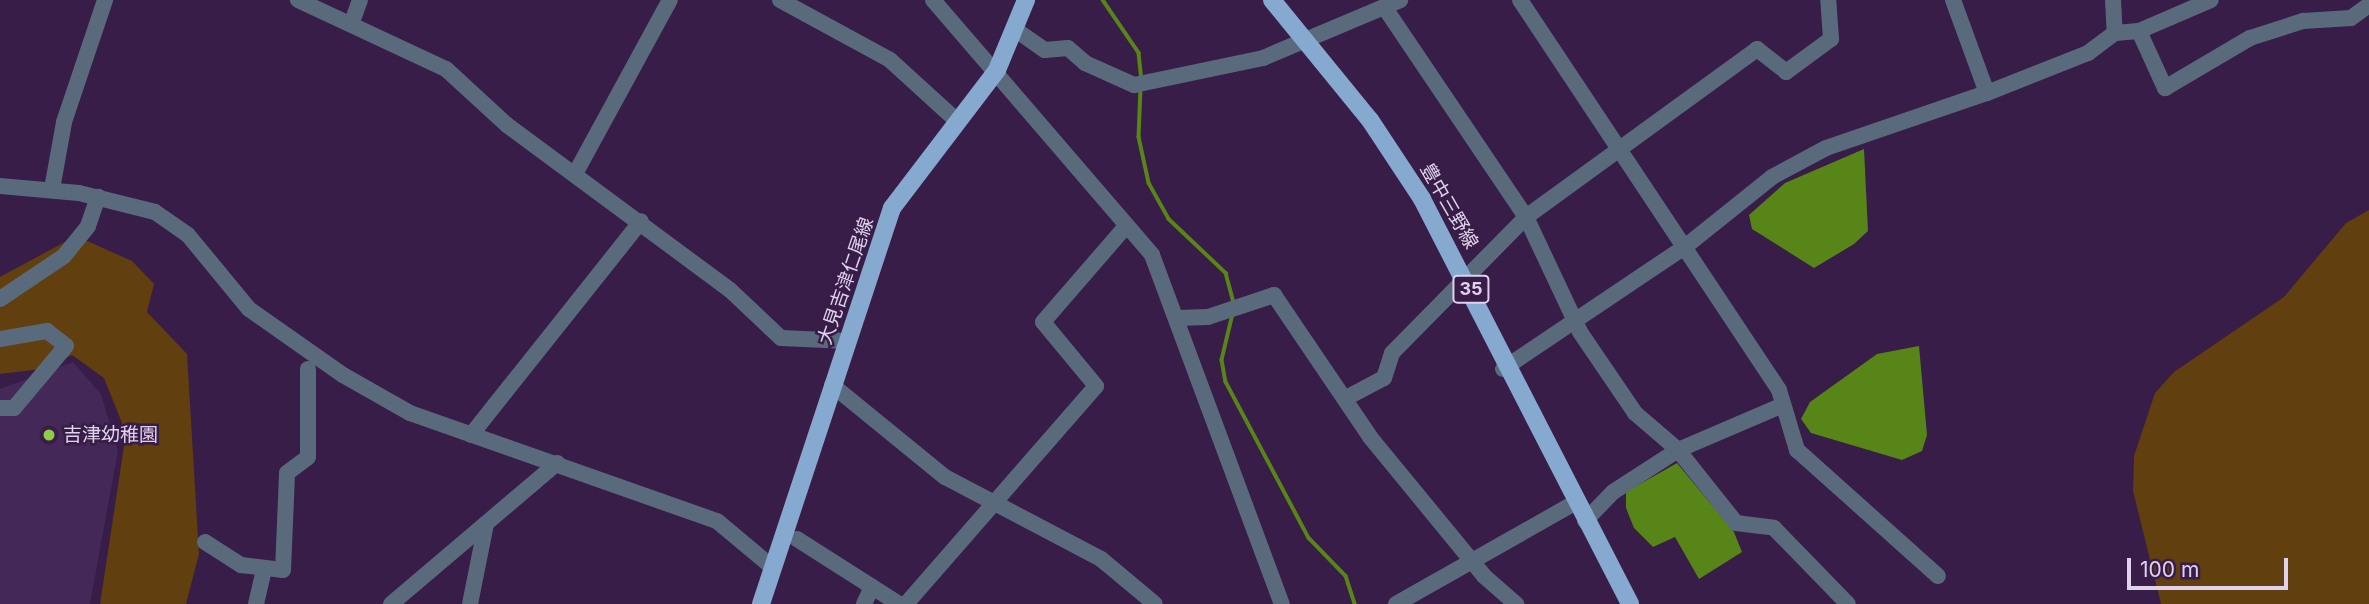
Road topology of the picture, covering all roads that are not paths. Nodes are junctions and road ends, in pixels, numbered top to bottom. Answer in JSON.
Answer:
{"nodes":[{"id":1,"x":105,"y":0,"type":"edge"},
{"id":2,"x":298,"y":0,"type":"edge"},
{"id":3,"x":360,"y":0,"type":"edge"},
{"id":4,"x":670,"y":0,"type":"edge"},
{"id":5,"x":780,"y":0,"type":"edge"},
{"id":6,"x":933,"y":0,"type":"edge"},
{"id":7,"x":1026,"y":0,"type":"edge"},
{"id":8,"x":1272,"y":0,"type":"edge"},
{"id":9,"x":1400,"y":0,"type":"edge"},
{"id":10,"x":1520,"y":0,"type":"edge"},
{"id":11,"x":1828,"y":0,"type":"edge"},
{"id":12,"x":1953,"y":0,"type":"edge"},
{"id":13,"x":2113,"y":0,"type":"edge"},
{"id":14,"x":2211,"y":0,"type":"edge"},
{"id":15,"x":2369,"y":5,"type":"edge"},
{"id":16,"x":1385,"y":8,"type":"junction"},
{"id":17,"x":352,"y":22,"type":"junction"},
{"id":18,"x":1016,"y":30,"type":"junction"},
{"id":19,"x":2139,"y":31,"type":"junction"},
{"id":20,"x":2115,"y":33,"type":"junction"},
{"id":21,"x":1307,"y":43,"type":"junction"},
{"id":22,"x":997,"y":70,"type":"junction"},
{"id":23,"x":1987,"y":93,"type":"junction"},
{"id":24,"x":957,"y":121,"type":"junction"},
{"id":25,"x":1622,"y":150,"type":"junction"},
{"id":26,"x":575,"y":174,"type":"junction"},
{"id":27,"x":0,"y":186,"type":"edge"},
{"id":28,"x":52,"y":190,"type":"junction"},
{"id":29,"x":98,"y":197,"type":"junction"},
{"id":30,"x":1526,"y":217,"type":"junction"},
{"id":31,"x":641,"y":221,"type":"junction"},
{"id":32,"x":1127,"y":225,"type":"junction"},
{"id":33,"x":1684,"y":247,"type":"junction"},
{"id":34,"x":1466,"y":279,"type":"junction"},
{"id":35,"x":0,"y":299,"type":"edge"},
{"id":36,"x":1178,"y":318,"type":"junction"},
{"id":37,"x":1577,"y":319,"type":"junction"},
{"id":38,"x":0,"y":339,"type":"edge"},
{"id":39,"x":848,"y":341,"type":"junction"},
{"id":40,"x":1507,"y":367,"type":"junction"},
{"id":41,"x":308,"y":369,"type":"dead end"},
{"id":42,"x":832,"y":385,"type":"junction"},
{"id":43,"x":1346,"y":398,"type":"junction"},
{"id":44,"x":1783,"y":405,"type":"junction"},
{"id":45,"x":0,"y":408,"type":"edge"},
{"id":46,"x":471,"y":435,"type":"junction"},
{"id":47,"x":1678,"y":450,"type":"junction"},
{"id":48,"x":557,"y":463,"type":"junction"},
{"id":49,"x":1576,"y":502,"type":"junction"},
{"id":50,"x":996,"y":506,"type":"junction"},
{"id":51,"x":1586,"y":521,"type":"junction"},
{"id":52,"x":486,"y":524,"type":"junction"},
{"id":53,"x":797,"y":539,"type":"dead end"},
{"id":54,"x":205,"y":542,"type":"dead end"},
{"id":55,"x":1472,"y":560,"type":"junction"},
{"id":56,"x":772,"y":567,"type":"junction"},
{"id":57,"x":264,"y":570,"type":"junction"},
{"id":58,"x":1938,"y":576,"type":"dead end"},
{"id":59,"x":872,"y":587,"type":"junction"},
{"id":60,"x":256,"y":604,"type":"edge"},
{"id":61,"x":391,"y":604,"type":"edge"},
{"id":62,"x":470,"y":604,"type":"edge"},
{"id":63,"x":761,"y":604,"type":"edge"},
{"id":64,"x":864,"y":604,"type":"edge"},
{"id":65,"x":899,"y":604,"type":"edge"},
{"id":66,"x":906,"y":604,"type":"edge"},
{"id":67,"x":1155,"y":604,"type":"edge"},
{"id":68,"x":1282,"y":604,"type":"edge"},
{"id":69,"x":1396,"y":604,"type":"edge"},
{"id":70,"x":1516,"y":604,"type":"edge"},
{"id":71,"x":1630,"y":604,"type":"edge"},
{"id":72,"x":1848,"y":604,"type":"edge"}],
"edges":[{"from":1,"to":28,"type":"street"},
{"from":2,"to":17,"type":"street"},
{"from":3,"to":17,"type":"street"},
{"from":4,"to":26,"type":"street"},
{"from":5,"to":24,"type":"street"},
{"from":6,"to":22,"type":"street"},
{"from":7,"to":18,"type":"main road","name":"大見吉津仁尾線"},
{"from":8,"to":21,"type":"main road","name":"豊中三野線","number":"35"},
{"from":9,"to":16,"type":"street"},
{"from":10,"to":25,"type":"street"},
{"from":11,"to":25,"type":"street"},
{"from":12,"to":23,"type":"street"},
{"from":13,"to":20,"type":"street"},
{"from":14,"to":19,"type":"street"},
{"from":15,"to":19,"type":"street"},
{"from":16,"to":21,"type":"street"},
{"from":16,"to":30,"type":"street"},
{"from":17,"to":26,"type":"street"},
{"from":18,"to":21,"type":"street"},
{"from":18,"to":22,"type":"main road","name":"大見吉津仁尾線"},
{"from":19,"to":20,"type":"street"},
{"from":20,"to":23,"type":"street"},
{"from":21,"to":34,"type":"main road","name":"豊中三野線","number":"35"},
{"from":22,"to":24,"type":"main road","name":"大見吉津仁尾線"},
{"from":22,"to":32,"type":"street"},
{"from":23,"to":33,"type":"street"},
{"from":24,"to":39,"type":"main road","name":"大見吉津仁尾線"},
{"from":25,"to":30,"type":"street"},
{"from":25,"to":33,"type":"street"},
{"from":26,"to":31,"type":"street"},
{"from":27,"to":28,"type":"street"},
{"from":28,"to":29,"type":"street"},
{"from":29,"to":35,"type":"street"},
{"from":29,"to":46,"type":"street"},
{"from":30,"to":34,"type":"street"},
{"from":30,"to":37,"type":"street"},
{"from":31,"to":39,"type":"street"},
{"from":31,"to":46,"type":"street"},
{"from":32,"to":36,"type":"street"},
{"from":32,"to":50,"type":"street"},
{"from":33,"to":37,"type":"street"},
{"from":33,"to":44,"type":"street"},
{"from":34,"to":40,"type":"main road","name":"豊中三野線","number":"35"},
{"from":34,"to":43,"type":"street"},
{"from":36,"to":43,"type":"street"},
{"from":36,"to":68,"type":"street"},
{"from":37,"to":40,"type":"street"},
{"from":37,"to":47,"type":"street"},
{"from":38,"to":45,"type":"street"},
{"from":39,"to":42,"type":"main road","name":"大見吉津仁尾線"},
{"from":40,"to":49,"type":"main road","name":"豊中三野線","number":"35"},
{"from":41,"to":57,"type":"street"},
{"from":42,"to":50,"type":"street"},
{"from":42,"to":56,"type":"main road","name":"大見吉津仁尾線"},
{"from":43,"to":55,"type":"street"},
{"from":44,"to":47,"type":"street"},
{"from":44,"to":58,"type":"street"},
{"from":46,"to":48,"type":"street"},
{"from":47,"to":51,"type":"street"},
{"from":47,"to":72,"type":"street"},
{"from":48,"to":52,"type":"street"},
{"from":48,"to":56,"type":"street"},
{"from":49,"to":51,"type":"main road","name":"豊中三野線","number":"35"},
{"from":49,"to":55,"type":"street"},
{"from":50,"to":66,"type":"street"},
{"from":50,"to":67,"type":"street"},
{"from":51,"to":71,"type":"main road","name":"豊中三野線","number":"35"},
{"from":52,"to":61,"type":"street"},
{"from":52,"to":62,"type":"street"},
{"from":53,"to":59,"type":"street"},
{"from":54,"to":57,"type":"street"},
{"from":55,"to":69,"type":"street"},
{"from":55,"to":70,"type":"street"},
{"from":56,"to":63,"type":"main road","name":"大見吉津仁尾線"},
{"from":57,"to":60,"type":"street"},
{"from":59,"to":64,"type":"street"},
{"from":59,"to":65,"type":"street"}]}
